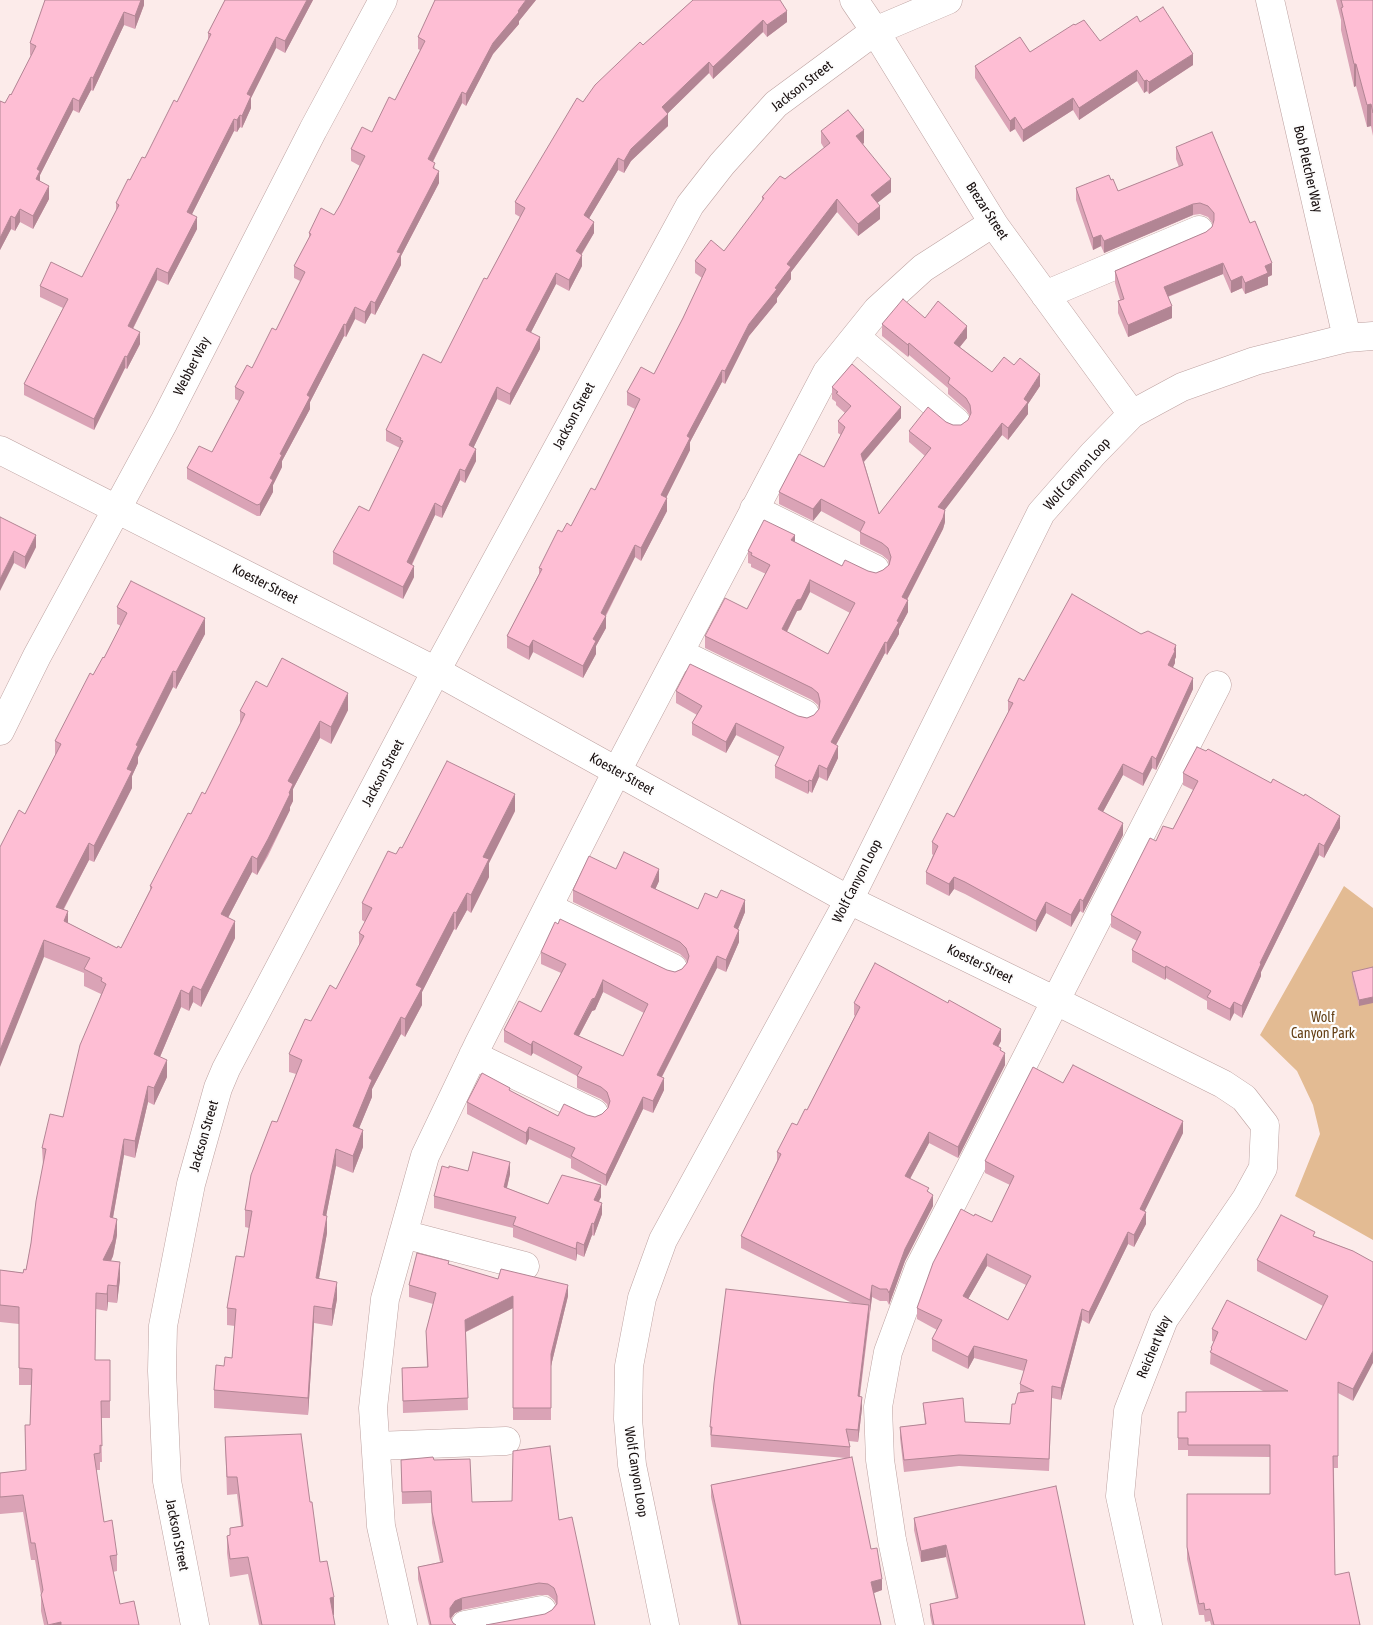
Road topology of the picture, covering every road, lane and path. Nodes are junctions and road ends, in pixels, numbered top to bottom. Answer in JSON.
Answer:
{"nodes":[{"id":1,"x":383,"y":0,"type":"edge"},
{"id":2,"x":854,"y":0,"type":"edge"},
{"id":3,"x":948,"y":0,"type":"edge"},
{"id":4,"x":1270,"y":0,"type":"edge"},
{"id":5,"x":875,"y":31,"type":"junction"},
{"id":6,"x":993,"y":223,"type":"junction"},
{"id":7,"x":1199,"y":230,"type":"dead end"},
{"id":8,"x":1045,"y":296,"type":"junction"},
{"id":9,"x":856,"y":337,"type":"junction"},
{"id":10,"x":1360,"y":337,"type":"edge"},
{"id":11,"x":1132,"y":414,"type":"junction"},
{"id":12,"x":956,"y":422,"type":"dead end"},
{"id":13,"x":0,"y":450,"type":"edge"},
{"id":14,"x":117,"y":508,"type":"junction"},
{"id":15,"x":754,"y":509,"type":"junction"},
{"id":16,"x":875,"y":569,"type":"dead end"},
{"id":17,"x":680,"y":652,"type":"junction"},
{"id":18,"x":436,"y":672,"type":"junction"},
{"id":19,"x":1217,"y":685,"type":"dead end"},
{"id":20,"x":805,"y":714,"type":"dead end"},
{"id":21,"x":0,"y":731,"type":"edge"},
{"id":22,"x":617,"y":771,"type":"junction"},
{"id":23,"x":849,"y":900,"type":"junction"},
{"id":24,"x":548,"y":907,"type":"junction"},
{"id":25,"x":673,"y":968,"type":"dead end"},
{"id":26,"x":1056,"y":1001,"type":"junction"},
{"id":27,"x":473,"y":1055,"type":"junction"},
{"id":28,"x":1244,"y":1098,"type":"joint"},
{"id":29,"x":594,"y":1113,"type":"dead end"},
{"id":30,"x":403,"y":1234,"type":"junction"},
{"id":31,"x":525,"y":1266,"type":"dead end"},
{"id":32,"x":506,"y":1441,"type":"dead end"},
{"id":33,"x":376,"y":1446,"type":"junction"},
{"id":34,"x":542,"y":1610,"type":"dead end"},
{"id":35,"x":195,"y":1625,"type":"edge"},
{"id":36,"x":403,"y":1625,"type":"edge"},
{"id":37,"x":465,"y":1625,"type":"edge"},
{"id":38,"x":665,"y":1625,"type":"edge"},
{"id":39,"x":910,"y":1625,"type":"edge"},
{"id":40,"x":1148,"y":1625,"type":"edge"}],
"edges":[{"from":1,"to":14,"type":"street","name":"Webber Way"},
{"from":2,"to":5,"type":"street","name":"Brezar Street"},
{"from":3,"to":5,"type":"street","name":"Jackson Street"},
{"from":4,"to":10,"type":"street","name":"Bob Pletcher Way"},
{"from":5,"to":6,"type":"street","name":"Brezar Street"},
{"from":5,"to":18,"type":"street","name":"Jackson Street"},
{"from":6,"to":8,"type":"street","name":"Brezar Street"},
{"from":6,"to":9,"type":"street"},
{"from":7,"to":8,"type":"street"},
{"from":8,"to":11,"type":"street","name":"Brezar Street"},
{"from":9,"to":12,"type":"street"},
{"from":9,"to":15,"type":"street"},
{"from":10,"to":11,"type":"street","name":"Wolf Canyon Loop"},
{"from":11,"to":23,"type":"street","name":"Wolf Canyon Loop"},
{"from":13,"to":14,"type":"street","name":"Koester Street"},
{"from":14,"to":18,"type":"street","name":"Koester Street"},
{"from":14,"to":21,"type":"street","name":"Webber Way"},
{"from":15,"to":16,"type":"street"},
{"from":15,"to":17,"type":"street"},
{"from":17,"to":20,"type":"street"},
{"from":17,"to":22,"type":"street"},
{"from":18,"to":22,"type":"street","name":"Koester Street"},
{"from":18,"to":35,"type":"street","name":"Jackson Street"},
{"from":19,"to":26,"type":"street"},
{"from":22,"to":23,"type":"street","name":"Koester Street"},
{"from":22,"to":24,"type":"street"},
{"from":23,"to":26,"type":"street","name":"Koester Street"},
{"from":23,"to":38,"type":"street","name":"Wolf Canyon Loop"},
{"from":24,"to":25,"type":"street"},
{"from":24,"to":27,"type":"street"},
{"from":26,"to":28,"type":"street","name":"Koester Street"},
{"from":26,"to":39,"type":"street"},
{"from":27,"to":29,"type":"street"},
{"from":27,"to":30,"type":"street"},
{"from":28,"to":40,"type":"street","name":"Reichert Way"},
{"from":30,"to":31,"type":"street"},
{"from":30,"to":33,"type":"street"},
{"from":32,"to":33,"type":"street"},
{"from":33,"to":36,"type":"street"},
{"from":34,"to":37,"type":"street"}]}
